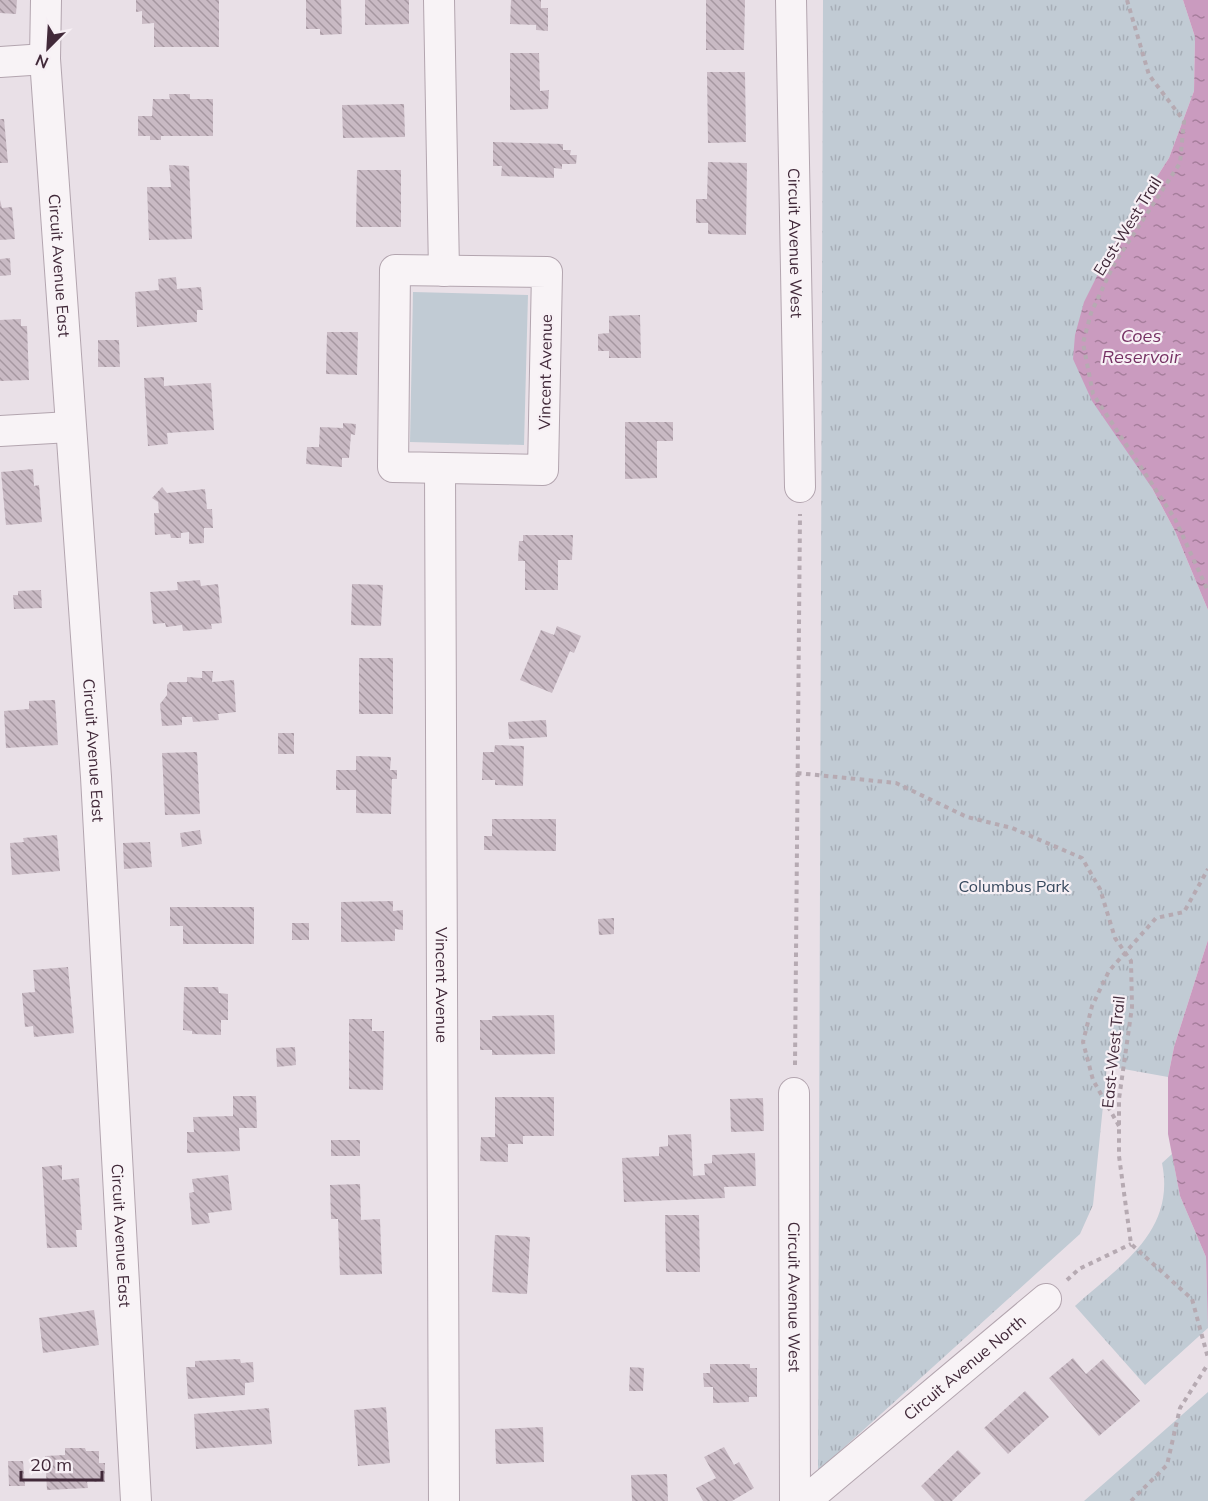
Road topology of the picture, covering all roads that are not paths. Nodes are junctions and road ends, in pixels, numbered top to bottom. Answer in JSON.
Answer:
{"nodes":[{"id":1,"x":46,"y":0,"type":"edge"},
{"id":2,"x":439,"y":0,"type":"edge"},
{"id":3,"x":791,"y":0,"type":"edge"},
{"id":4,"x":45,"y":59,"type":"junction"},
{"id":5,"x":0,"y":62,"type":"edge"},
{"id":6,"x":444,"y":271,"type":"junction"},
{"id":7,"x":70,"y":427,"type":"junction"},
{"id":8,"x":0,"y":432,"type":"edge"},
{"id":9,"x":440,"y":468,"type":"junction"},
{"id":10,"x":800,"y":487,"type":"road end"},
{"id":11,"x":794,"y":1093,"type":"road end"},
{"id":12,"x":1046,"y":1299,"type":"road end"},
{"id":13,"x":136,"y":1501,"type":"edge"},
{"id":14,"x":444,"y":1501,"type":"edge"},
{"id":15,"x":795,"y":1501,"type":"edge"},
{"id":16,"x":806,"y":1501,"type":"edge"}],
"edges":[{"from":1,"to":4,"type":"street","name":"Circuit Avenue East"},
{"from":2,"to":6,"type":"street"},
{"from":3,"to":10,"type":"street","name":"Circuit Avenue West"},
{"from":4,"to":5,"type":"street"},
{"from":4,"to":7,"type":"street","name":"Circuit Avenue East"},
{"from":6,"to":9,"type":"street","name":"Vincent Avenue"},
{"from":6,"to":9,"type":"street","name":"Vincent Avenue"},
{"from":7,"to":8,"type":"street"},
{"from":7,"to":13,"type":"street","name":"Circuit Avenue East"},
{"from":9,"to":14,"type":"street","name":"Vincent Avenue"},
{"from":11,"to":15,"type":"street","name":"Circuit Avenue West"},
{"from":12,"to":16,"type":"street","name":"Circuit Avenue North"}]}
